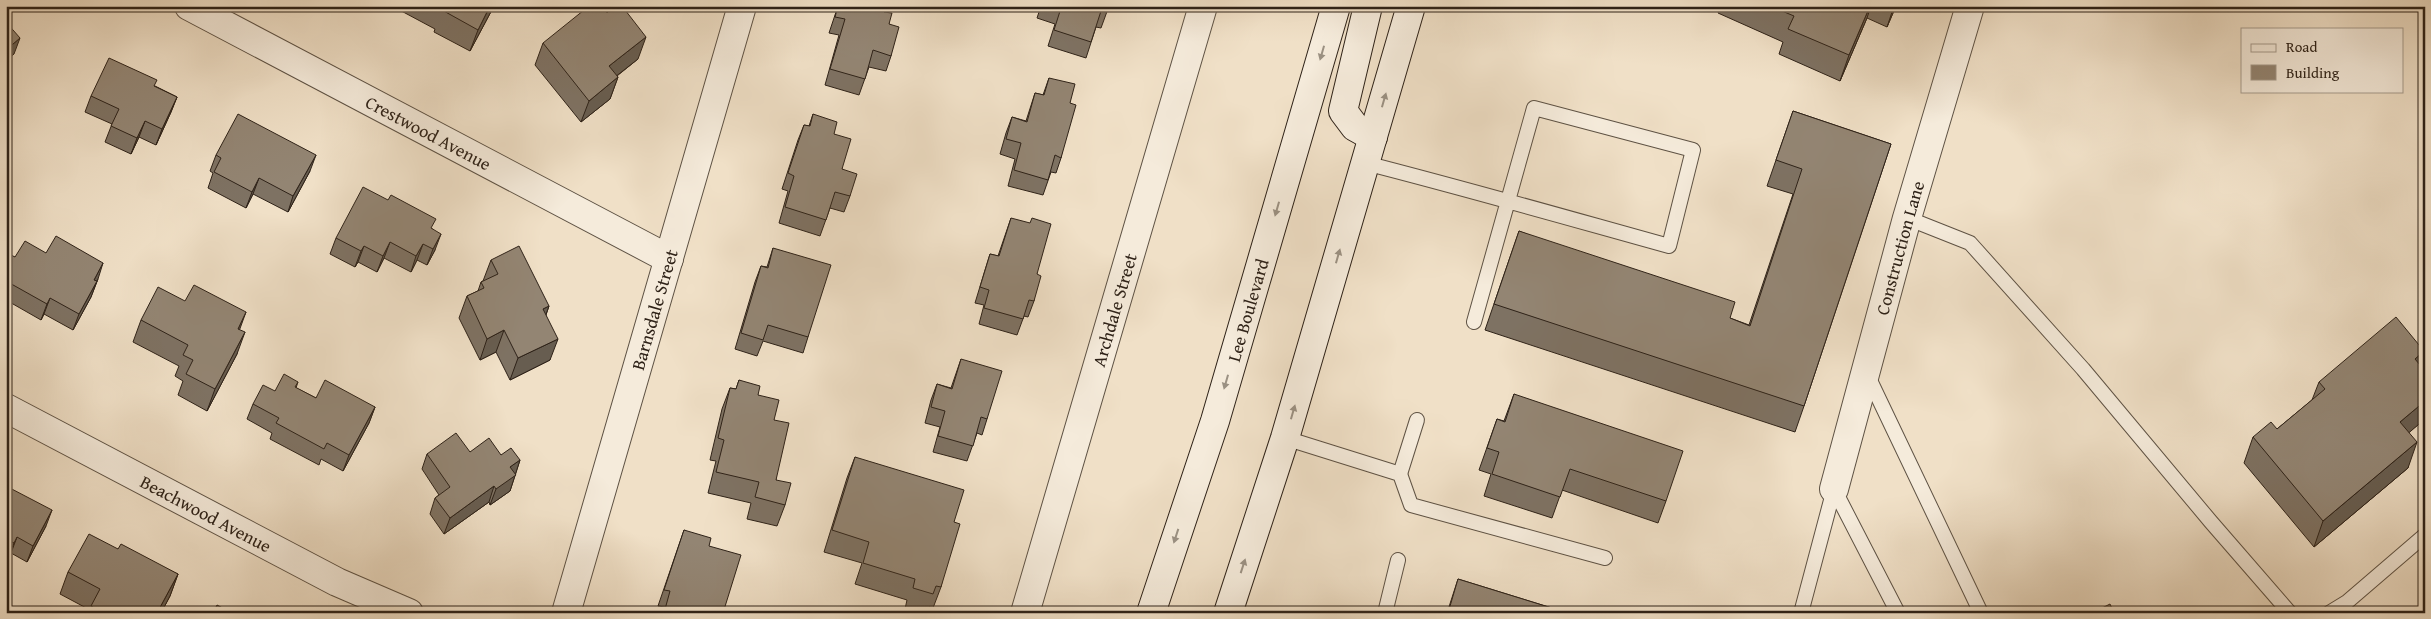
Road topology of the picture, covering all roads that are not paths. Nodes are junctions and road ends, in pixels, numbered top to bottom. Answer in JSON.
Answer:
{"nodes":[{"id":1,"x":188,"y":6,"type":"edge"},
{"id":2,"x":742,"y":6,"type":"edge"},
{"id":3,"x":1203,"y":6,"type":"edge"},
{"id":4,"x":1336,"y":6,"type":"edge"},
{"id":5,"x":1368,"y":6,"type":"edge"},
{"id":6,"x":1411,"y":6,"type":"edge"},
{"id":7,"x":1970,"y":6,"type":"edge"},
{"id":8,"x":1373,"y":137,"type":"junction"},
{"id":9,"x":1365,"y":163,"type":"junction"},
{"id":10,"x":1508,"y":202,"type":"junction"},
{"id":11,"x":1907,"y":218,"type":"junction"},
{"id":12,"x":669,"y":259,"type":"junction"},
{"id":13,"x":1474,"y":322,"type":"dead end"},
{"id":14,"x":1865,"y":371,"type":"junction"},
{"id":15,"x":6,"y":408,"type":"edge"},
{"id":16,"x":1417,"y":420,"type":"dead end"},
{"id":17,"x":1285,"y":438,"type":"junction"},
{"id":18,"x":1400,"y":474,"type":"junction"},
{"id":19,"x":1834,"y":490,"type":"junction"},
{"id":20,"x":2425,"y":535,"type":"edge"},
{"id":21,"x":1605,"y":558,"type":"dead end"},
{"id":22,"x":1398,"y":560,"type":"dead end"},
{"id":23,"x":409,"y":613,"type":"edge"},
{"id":24,"x":566,"y":613,"type":"edge"},
{"id":25,"x":1025,"y":613,"type":"edge"},
{"id":26,"x":1151,"y":613,"type":"edge"},
{"id":27,"x":1228,"y":613,"type":"edge"},
{"id":28,"x":1384,"y":613,"type":"edge"},
{"id":29,"x":1801,"y":613,"type":"edge"},
{"id":30,"x":1898,"y":613,"type":"edge"},
{"id":31,"x":1981,"y":613,"type":"edge"},
{"id":32,"x":2290,"y":613,"type":"edge"},
{"id":33,"x":2329,"y":613,"type":"edge"}],
"edges":[{"from":1,"to":12,"type":"street","name":"Crestwood Avenue"},
{"from":2,"to":12,"type":"street","name":"Barnsdale Street"},
{"from":3,"to":25,"type":"street","name":"Archdale Street"},
{"from":4,"to":26,"type":"street","name":"Lee Boulevard","one_way":true},
{"from":5,"to":8,"type":"street"},
{"from":8,"to":6,"type":"street","one_way":true},
{"from":7,"to":11,"type":"street","name":"Construction Lane"},
{"from":8,"to":9,"type":"street"},
{"from":9,"to":10,"type":"lane"},
{"from":17,"to":9,"type":"street","one_way":true},
{"from":10,"to":10,"type":"lane"},
{"from":10,"to":13,"type":"lane"},
{"from":11,"to":14,"type":"street","name":"Construction Lane"},
{"from":11,"to":32,"type":"lane"},
{"from":12,"to":24,"type":"street","name":"Barnsdale Street"},
{"from":14,"to":19,"type":"street","name":"Construction Lane"},
{"from":14,"to":31,"type":"lane"},
{"from":15,"to":23,"type":"street","name":"Beachwood Avenue"},
{"from":16,"to":18,"type":"lane"},
{"from":17,"to":18,"type":"lane"},
{"from":27,"to":17,"type":"street","one_way":true},
{"from":18,"to":21,"type":"lane"},
{"from":19,"to":29,"type":"lane"},
{"from":19,"to":30,"type":"lane"},
{"from":20,"to":33,"type":"lane"},
{"from":22,"to":28,"type":"lane"}]}
